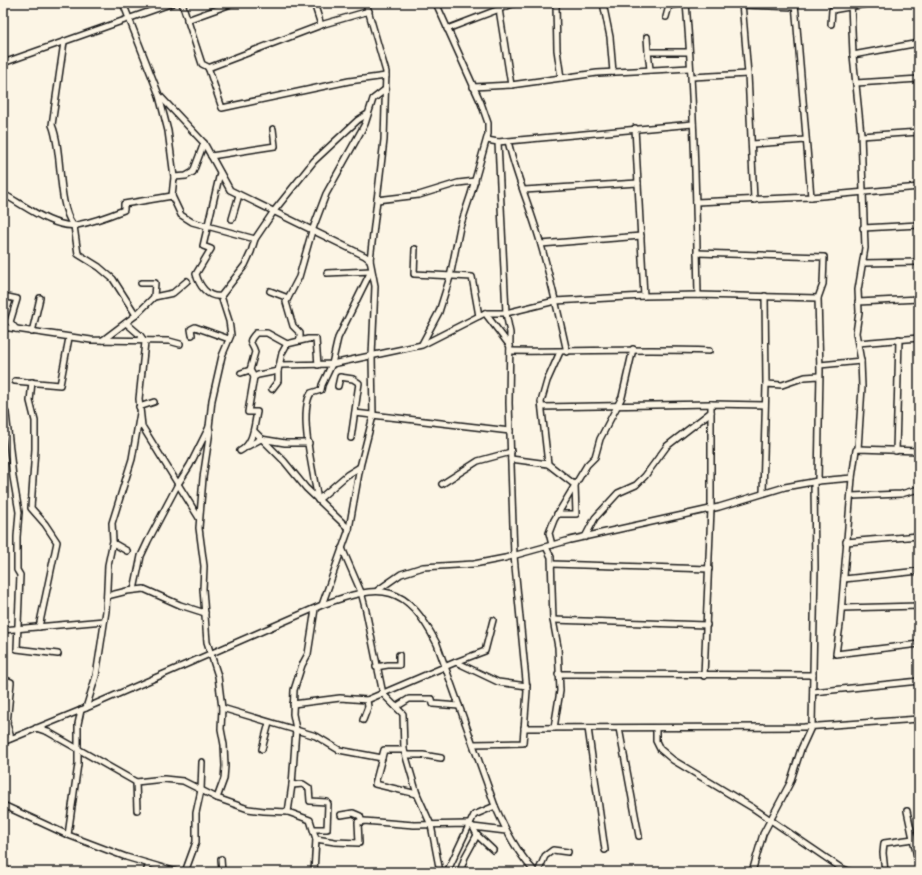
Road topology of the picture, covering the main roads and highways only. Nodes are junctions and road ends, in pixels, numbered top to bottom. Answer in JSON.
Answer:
{"nodes":[{"id":1,"x":3,"y":863,"type":"edge"},
{"id":2,"x":6,"y":872,"type":"edge"}],
"edges":[{"from":1,"to":2,"type":"main road"}]}
